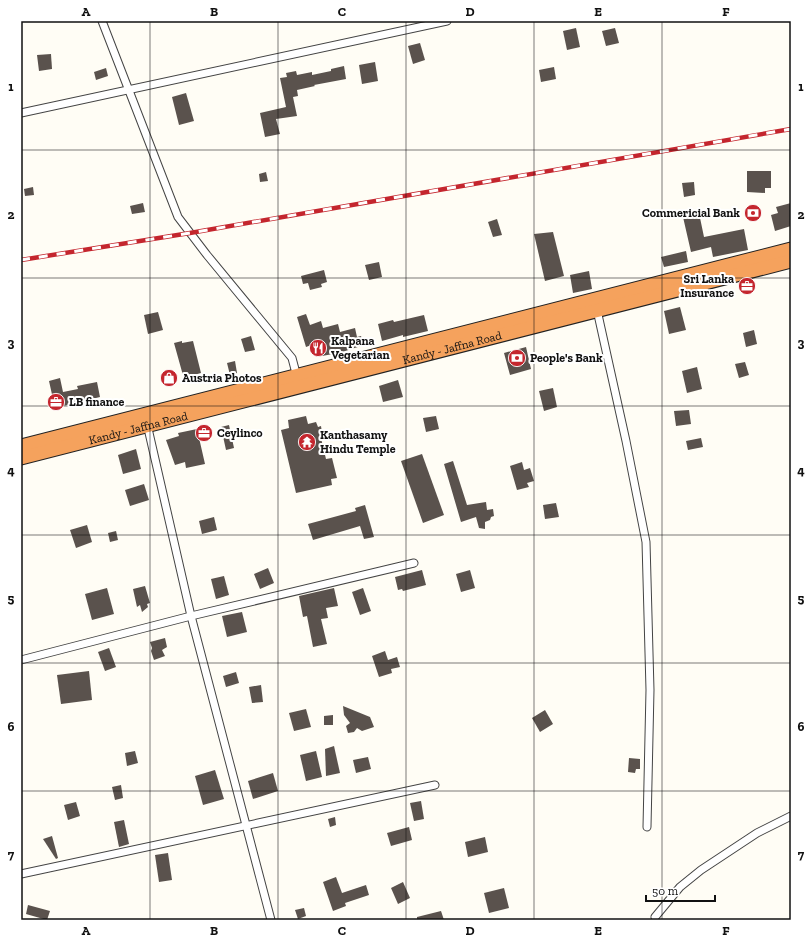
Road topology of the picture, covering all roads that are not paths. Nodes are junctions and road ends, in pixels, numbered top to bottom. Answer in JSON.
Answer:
{"nodes":[{"id":1,"x":102,"y":21,"type":"edge"},
{"id":2,"x":447,"y":21,"type":"edge"},
{"id":3,"x":129,"y":90,"type":"junction"},
{"id":4,"x":21,"y":113,"type":"edge"},
{"id":5,"x":791,"y":249,"type":"edge"},
{"id":6,"x":791,"y":261,"type":"edge"},
{"id":7,"x":597,"y":310,"type":"junction"},
{"id":8,"x":298,"y":380,"type":"junction"},
{"id":9,"x":146,"y":420,"type":"junction"},
{"id":10,"x":21,"y":446,"type":"edge"},
{"id":11,"x":21,"y":458,"type":"edge"},
{"id":12,"x":414,"y":563,"type":"dead end"},
{"id":13,"x":192,"y":616,"type":"junction"},
{"id":14,"x":21,"y":660,"type":"edge"},
{"id":15,"x":435,"y":785,"type":"dead end"},
{"id":16,"x":791,"y":816,"type":"edge"},
{"id":17,"x":246,"y":825,"type":"junction"},
{"id":18,"x":647,"y":827,"type":"dead end"},
{"id":19,"x":21,"y":874,"type":"edge"},
{"id":20,"x":656,"y":919,"type":"edge"},
{"id":21,"x":271,"y":920,"type":"edge"}],
"edges":[{"from":1,"to":3,"type":"street"},
{"from":2,"to":3,"type":"street"},
{"from":3,"to":4,"type":"street"},
{"from":3,"to":8,"type":"street"},
{"from":5,"to":8,"type":"highway","name":"Kandy - Jaffna Road"},
{"from":6,"to":7,"type":"highway","name":"Kandy - Jaffna Road"},
{"from":7,"to":8,"type":"highway","name":"Kandy - Jaffna Road"},
{"from":7,"to":18,"type":"street"},
{"from":8,"to":9,"type":"highway","name":"Kandy - Jaffna Road"},
{"from":9,"to":10,"type":"highway","name":"Kandy - Jaffna Road"},
{"from":9,"to":11,"type":"highway","name":"Kandy - Jaffna Road"},
{"from":9,"to":13,"type":"street"},
{"from":12,"to":13,"type":"street"},
{"from":13,"to":14,"type":"street"},
{"from":13,"to":17,"type":"street"},
{"from":15,"to":17,"type":"street"},
{"from":16,"to":20,"type":"street"},
{"from":17,"to":19,"type":"street"},
{"from":17,"to":21,"type":"street"}]}
